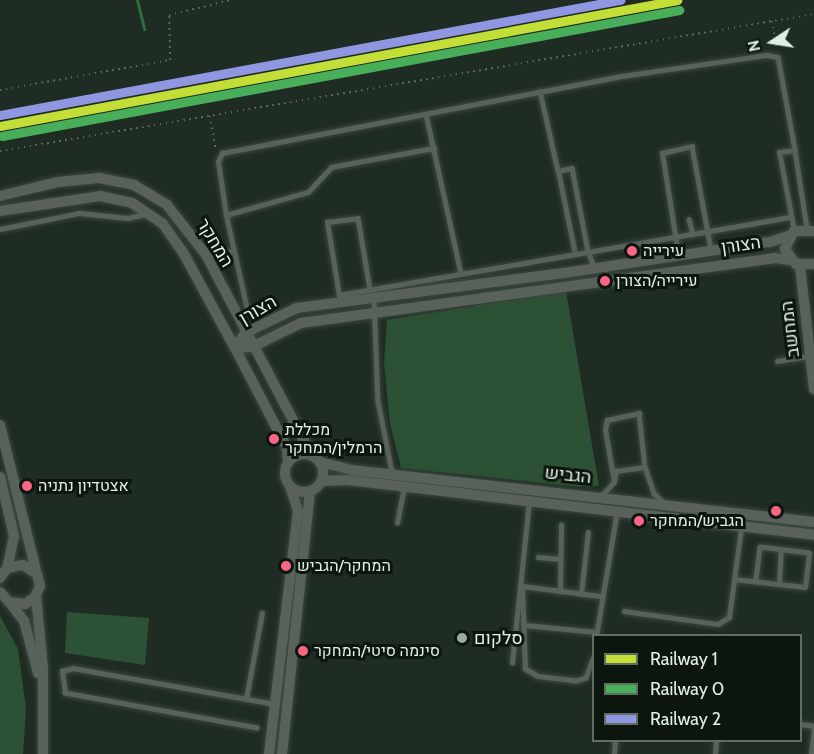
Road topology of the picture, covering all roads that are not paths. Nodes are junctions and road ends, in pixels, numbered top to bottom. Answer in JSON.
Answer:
{"nodes":[{"id":1,"x":540,"y":91,"type":"junction"},
{"id":2,"x":426,"y":114,"type":"junction"},
{"id":3,"x":434,"y":147,"type":"junction"},
{"id":4,"x":795,"y":150,"type":"junction"},
{"id":5,"x":558,"y":171,"type":"junction"},
{"id":6,"x":0,"y":196,"type":"edge"},
{"id":7,"x":0,"y":211,"type":"edge"},
{"id":8,"x":148,"y":212,"type":"junction"},
{"id":9,"x":226,"y":215,"type":"junction"},
{"id":10,"x":791,"y":217,"type":"junction"},
{"id":11,"x":689,"y":219,"type":"dead end"},
{"id":12,"x":0,"y":229,"type":"edge"},
{"id":13,"x":811,"y":229,"type":"edge"},
{"id":14,"x":708,"y":232,"type":"junction"},
{"id":15,"x":792,"y":233,"type":"junction"},
{"id":16,"x":693,"y":234,"type":"junction"},
{"id":17,"x":675,"y":237,"type":"junction"},
{"id":18,"x":711,"y":250,"type":"junction"},
{"id":19,"x":233,"y":251,"type":"junction"},
{"id":20,"x":588,"y":251,"type":"junction"},
{"id":21,"x":575,"y":254,"type":"junction"},
{"id":22,"x":678,"y":254,"type":"junction"},
{"id":23,"x":206,"y":255,"type":"junction"},
{"id":24,"x":795,"y":263,"type":"junction"},
{"id":25,"x":814,"y":264,"type":"edge"},
{"id":26,"x":596,"y":268,"type":"junction"},
{"id":27,"x":461,"y":273,"type":"junction"},
{"id":28,"x":372,"y":293,"type":"junction"},
{"id":29,"x":339,"y":299,"type":"junction"},
{"id":30,"x":247,"y":309,"type":"dead end"},
{"id":31,"x":376,"y":314,"type":"junction"},
{"id":32,"x":246,"y":333,"type":"junction"},
{"id":33,"x":252,"y":347,"type":"junction"},
{"id":34,"x":235,"y":348,"type":"junction"},
{"id":35,"x":810,"y":356,"type":"junction"},
{"id":36,"x":777,"y":361,"type":"dead end"},
{"id":37,"x":814,"y":388,"type":"edge"},
{"id":38,"x":0,"y":425,"type":"edge"},
{"id":39,"x":316,"y":459,"type":"junction"},
{"id":40,"x":288,"y":463,"type":"junction"},
{"id":41,"x":645,"y":467,"type":"junction"},
{"id":42,"x":392,"y":472,"type":"junction"},
{"id":43,"x":0,"y":477,"type":"edge"},
{"id":44,"x":322,"y":482,"type":"junction"},
{"id":45,"x":614,"y":482,"type":"junction"},
{"id":46,"x":290,"y":486,"type":"junction"},
{"id":47,"x":404,"y":486,"type":"junction"},
{"id":48,"x":310,"y":492,"type":"junction"},
{"id":49,"x":601,"y":496,"type":"junction"},
{"id":50,"x":529,"y":501,"type":"junction"},
{"id":51,"x":664,"y":503,"type":"junction"},
{"id":52,"x":617,"y":512,"type":"junction"},
{"id":53,"x":743,"y":513,"type":"junction"},
{"id":54,"x":814,"y":513,"type":"edge"},
{"id":55,"x":794,"y":519,"type":"junction"},
{"id":56,"x":814,"y":522,"type":"edge"},
{"id":57,"x":397,"y":523,"type":"dead end"},
{"id":58,"x":561,"y":525,"type":"dead end"},
{"id":59,"x":741,"y":526,"type":"junction"},
{"id":60,"x":588,"y":532,"type":"dead end"},
{"id":61,"x":814,"y":535,"type":"edge"},
{"id":62,"x":782,"y":550,"type":"junction"},
{"id":63,"x":538,"y":557,"type":"dead end"},
{"id":64,"x":560,"y":559,"type":"junction"},
{"id":65,"x":7,"y":568,"type":"junction"},
{"id":66,"x":37,"y":574,"type":"junction"},
{"id":67,"x":0,"y":578,"type":"edge"},
{"id":68,"x":734,"y":579,"type":"junction"},
{"id":69,"x":756,"y":581,"type":"junction"},
{"id":70,"x":779,"y":584,"type":"junction"},
{"id":71,"x":522,"y":586,"type":"junction"},
{"id":72,"x":0,"y":591,"type":"edge"},
{"id":73,"x":560,"y":592,"type":"junction"},
{"id":74,"x":581,"y":594,"type":"junction"},
{"id":75,"x":36,"y":595,"type":"junction"},
{"id":76,"x":600,"y":596,"type":"junction"},
{"id":77,"x":9,"y":602,"type":"junction"},
{"id":78,"x":624,"y":611,"type":"dead end"},
{"id":79,"x":262,"y":613,"type":"dead end"},
{"id":80,"x":525,"y":625,"type":"junction"},
{"id":81,"x":596,"y":634,"type":"edge"},
{"id":82,"x":592,"y":661,"type":"edge"},
{"id":83,"x":512,"y":663,"type":"dead end"},
{"id":84,"x":44,"y":694,"type":"junction"},
{"id":85,"x":246,"y":699,"type":"junction"},
{"id":86,"x":275,"y":704,"type":"junction"},
{"id":87,"x":814,"y":727,"type":"edge"},
{"id":88,"x":257,"y":728,"type":"dead end"},
{"id":89,"x":43,"y":754,"type":"edge"},
{"id":90,"x":269,"y":754,"type":"edge"},
{"id":91,"x":282,"y":754,"type":"edge"},
{"id":92,"x":811,"y":754,"type":"edge"}],
"edges":[{"from":1,"to":2,"type":"lane"},
{"from":1,"to":4,"type":"lane"},
{"from":1,"to":5,"type":"lane"},
{"from":2,"to":3,"type":"lane"},
{"from":2,"to":9,"type":"lane"},
{"from":3,"to":9,"type":"lane"},
{"from":3,"to":27,"type":"lane"},
{"from":4,"to":10,"type":"lane"},
{"from":4,"to":13,"type":"lane"},
{"from":5,"to":20,"type":"lane"},
{"from":5,"to":21,"type":"lane"},
{"from":6,"to":23,"type":"street","name":"המחקר"},
{"from":7,"to":8,"type":"street"},
{"from":8,"to":12,"type":"lane"},
{"from":8,"to":34,"type":"street"},
{"from":9,"to":19,"type":"lane"},
{"from":10,"to":14,"type":"lane"},
{"from":10,"to":15,"type":"lane"},
{"from":11,"to":16,"type":"lane"},
{"from":13,"to":15,"type":"street","name":"הצורן"},
{"from":14,"to":16,"type":"lane"},
{"from":14,"to":17,"type":"lane"},
{"from":14,"to":18,"type":"lane"},
{"from":15,"to":18,"type":"street","name":"הצורן"},
{"from":15,"to":24,"type":"street","name":"המחשב"},
{"from":16,"to":17,"type":"lane"},
{"from":17,"to":20,"type":"lane"},
{"from":17,"to":22,"type":"lane"},
{"from":18,"to":22,"type":"street","name":"הצורן"},
{"from":19,"to":23,"type":"lane"},
{"from":19,"to":30,"type":"lane"},
{"from":20,"to":21,"type":"lane"},
{"from":20,"to":26,"type":"lane"},
{"from":21,"to":27,"type":"lane"},
{"from":22,"to":26,"type":"street","name":"הצורן"},
{"from":23,"to":32,"type":"street","name":"המחקר"},
{"from":24,"to":25,"type":"street","name":"הצורן"},
{"from":24,"to":31,"type":"street","name":"הצורן"},
{"from":24,"to":35,"type":"street","name":"המחשב"},
{"from":26,"to":28,"type":"street","name":"הצורן"},
{"from":27,"to":28,"type":"lane"},
{"from":28,"to":29,"type":"street","name":"הצורן"},
{"from":28,"to":29,"type":"lane"},
{"from":28,"to":31,"type":"lane"},
{"from":29,"to":32,"type":"street","name":"הצורן"},
{"from":31,"to":33,"type":"street","name":"הצורן"},
{"from":31,"to":42,"type":"lane"},
{"from":32,"to":33,"type":"street","name":"המחקר"},
{"from":32,"to":34,"type":"street","name":"הצורן"},
{"from":33,"to":34,"type":"street","name":"הצורן"},
{"from":33,"to":39,"type":"street","name":"המחקר"},
{"from":34,"to":40,"type":"street"},
{"from":35,"to":36,"type":"lane"},
{"from":35,"to":37,"type":"street","name":"המחשב"},
{"from":38,"to":66,"type":"street"},
{"from":39,"to":40,"type":"street"},
{"from":39,"to":42,"type":"street","name":"הגביש"},
{"from":39,"to":44,"type":"street"},
{"from":40,"to":46,"type":"street"},
{"from":41,"to":45,"type":"lane"},
{"from":41,"to":45,"type":"lane"},
{"from":41,"to":51,"type":"lane"},
{"from":42,"to":49,"type":"street","name":"הגביש"},
{"from":43,"to":65,"type":"street"},
{"from":44,"to":47,"type":"street","name":"הגביש"},
{"from":44,"to":48,"type":"street"},
{"from":45,"to":49,"type":"lane"},
{"from":46,"to":48,"type":"street"},
{"from":46,"to":86,"type":"street"},
{"from":47,"to":50,"type":"street","name":"הגביש"},
{"from":47,"to":57,"type":"lane"},
{"from":48,"to":91,"type":"street"},
{"from":49,"to":51,"type":"street","name":"הגביש"},
{"from":50,"to":52,"type":"street","name":"הגביש"},
{"from":50,"to":71,"type":"lane"},
{"from":51,"to":53,"type":"street","name":"הגביש"},
{"from":52,"to":59,"type":"street","name":"הגביש"},
{"from":52,"to":76,"type":"lane"},
{"from":53,"to":55,"type":"street","name":"הגביש"},
{"from":53,"to":59,"type":"lane"},
{"from":54,"to":55,"type":"street"},
{"from":55,"to":56,"type":"street","name":"הגביש"},
{"from":58,"to":64,"type":"lane"},
{"from":59,"to":61,"type":"street","name":"הגביש"},
{"from":59,"to":68,"type":"lane"},
{"from":60,"to":74,"type":"lane"},
{"from":62,"to":69,"type":"lane"},
{"from":62,"to":70,"type":"lane"},
{"from":62,"to":70,"type":"lane"},
{"from":63,"to":64,"type":"lane"},
{"from":64,"to":73,"type":"lane"},
{"from":65,"to":66,"type":"street"},
{"from":65,"to":67,"type":"street"},
{"from":66,"to":75,"type":"street"},
{"from":68,"to":69,"type":"lane"},
{"from":68,"to":78,"type":"lane"},
{"from":69,"to":70,"type":"lane"},
{"from":71,"to":73,"type":"lane"},
{"from":71,"to":80,"type":"lane"},
{"from":71,"to":83,"type":"lane"},
{"from":72,"to":77,"type":"street"},
{"from":73,"to":74,"type":"lane"},
{"from":74,"to":76,"type":"lane"},
{"from":75,"to":77,"type":"street"},
{"from":75,"to":84,"type":"street"},
{"from":76,"to":81,"type":"lane"},
{"from":77,"to":84,"type":"street"},
{"from":79,"to":85,"type":"lane"},
{"from":80,"to":81,"type":"lane"},
{"from":80,"to":82,"type":"lane"},
{"from":84,"to":89,"type":"street"},
{"from":85,"to":86,"type":"lane"},
{"from":85,"to":88,"type":"lane"},
{"from":86,"to":90,"type":"street"},
{"from":87,"to":92,"type":"lane"}]}
